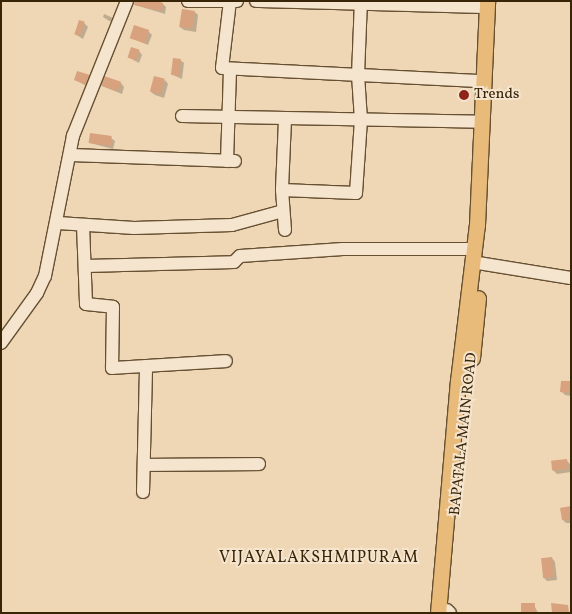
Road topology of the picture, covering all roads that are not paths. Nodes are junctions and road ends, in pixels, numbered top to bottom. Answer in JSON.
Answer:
{"nodes":[{"id":1,"x":127,"y":1,"type":"edge"},
{"id":2,"x":188,"y":1,"type":"edge"},
{"id":3,"x":230,"y":1,"type":"edge"},
{"id":4,"x":237,"y":1,"type":"edge"},
{"id":5,"x":256,"y":1,"type":"edge"},
{"id":6,"x":194,"y":2,"type":"edge"},
{"id":7,"x":361,"y":3,"type":"edge"},
{"id":8,"x":487,"y":4,"type":"edge"},
{"id":9,"x":230,"y":69,"type":"junction"},
{"id":10,"x":358,"y":74,"type":"junction"},
{"id":11,"x":483,"y":81,"type":"junction"},
{"id":12,"x":182,"y":116,"type":"dead end"},
{"id":13,"x":228,"y":117,"type":"junction"},
{"id":14,"x":285,"y":120,"type":"junction"},
{"id":15,"x":361,"y":120,"type":"junction"},
{"id":16,"x":482,"y":122,"type":"junction"},
{"id":17,"x":70,"y":155,"type":"junction"},
{"id":18,"x":282,"y":190,"type":"junction"},
{"id":19,"x":282,"y":211,"type":"junction"},
{"id":20,"x":58,"y":223,"type":"junction"},
{"id":21,"x":83,"y":224,"type":"junction"},
{"id":22,"x":285,"y":230,"type":"dead end"},
{"id":23,"x":475,"y":257,"type":"junction"},
{"id":24,"x":86,"y":266,"type":"junction"},
{"id":25,"x":571,"y":278,"type":"edge"},
{"id":26,"x":1,"y":342,"type":"edge"},
{"id":27,"x":226,"y":361,"type":"dead end"},
{"id":28,"x":146,"y":366,"type":"junction"},
{"id":29,"x":259,"y":464,"type":"dead end"},
{"id":30,"x":144,"y":465,"type":"junction"},
{"id":31,"x":143,"y":492,"type":"dead end"},
{"id":32,"x":446,"y":612,"type":"edge"}],
"edges":[{"from":1,"to":17,"type":"street"},
{"from":2,"to":6,"type":"street"},
{"from":3,"to":4,"type":"street"},
{"from":3,"to":6,"type":"street"},
{"from":3,"to":9,"type":"street"},
{"from":5,"to":7,"type":"street"},
{"from":7,"to":8,"type":"street"},
{"from":7,"to":10,"type":"street"},
{"from":8,"to":11,"type":"main road","name":"BAPATALA MAIN ROAD"},
{"from":9,"to":10,"type":"street"},
{"from":9,"to":13,"type":"street"},
{"from":10,"to":11,"type":"street"},
{"from":10,"to":15,"type":"street"},
{"from":11,"to":16,"type":"main road","name":"BAPATALA MAIN ROAD"},
{"from":12,"to":13,"type":"street"},
{"from":13,"to":14,"type":"street"},
{"from":13,"to":17,"type":"street"},
{"from":14,"to":15,"type":"street"},
{"from":14,"to":18,"type":"street"},
{"from":15,"to":16,"type":"street"},
{"from":15,"to":18,"type":"street"},
{"from":16,"to":23,"type":"main road","name":"BAPATALA MAIN ROAD"},
{"from":17,"to":20,"type":"street"},
{"from":18,"to":19,"type":"street"},
{"from":19,"to":21,"type":"street"},
{"from":19,"to":22,"type":"street"},
{"from":20,"to":21,"type":"street"},
{"from":20,"to":26,"type":"street"},
{"from":21,"to":24,"type":"street"},
{"from":23,"to":24,"type":"street"},
{"from":23,"to":25,"type":"street"},
{"from":23,"to":32,"type":"main road","name":"BAPATALA MAIN ROAD"},
{"from":23,"to":32,"type":"main road","name":"BAPATALA MAIN ROAD"},
{"from":24,"to":28,"type":"street"},
{"from":27,"to":28,"type":"street"},
{"from":28,"to":30,"type":"street"},
{"from":29,"to":30,"type":"street"},
{"from":30,"to":31,"type":"street"}]}
